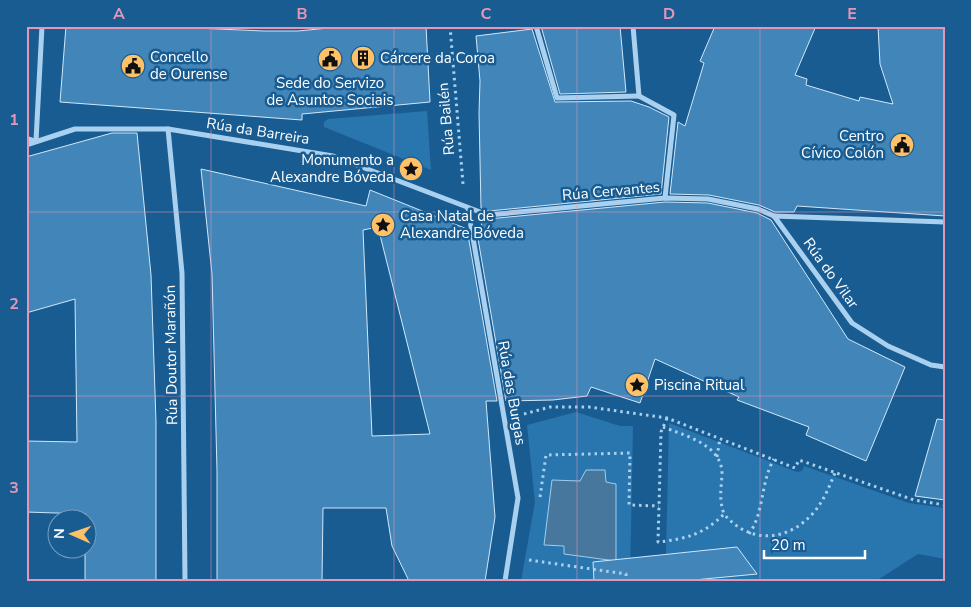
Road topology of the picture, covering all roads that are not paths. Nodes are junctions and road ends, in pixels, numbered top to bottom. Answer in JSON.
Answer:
{"nodes":[{"id":1,"x":42,"y":26,"type":"edge"},
{"id":2,"x":536,"y":26,"type":"edge"},
{"id":3,"x":633,"y":26,"type":"edge"},
{"id":4,"x":639,"y":96,"type":"junction"},
{"id":5,"x":168,"y":129,"type":"junction"},
{"id":6,"x":26,"y":138,"type":"edge"},
{"id":7,"x":36,"y":141,"type":"junction"},
{"id":8,"x":26,"y":145,"type":"edge"},
{"id":9,"x":665,"y":198,"type":"junction"},
{"id":10,"x":468,"y":209,"type":"junction"},
{"id":11,"x":774,"y":216,"type":"junction"},
{"id":12,"x":945,"y":222,"type":"edge"},
{"id":13,"x":945,"y":367,"type":"edge"},
{"id":14,"x":185,"y":581,"type":"edge"},
{"id":15,"x":505,"y":581,"type":"edge"}],
"edges":[{"from":1,"to":7,"type":"street"},
{"from":2,"to":4,"type":"street"},
{"from":3,"to":4,"type":"street"},
{"from":4,"to":9,"type":"street"},
{"from":5,"to":7,"type":"street","name":"Rúa da Barreira"},
{"from":5,"to":10,"type":"street","name":"Rúa da Barreira"},
{"from":5,"to":14,"type":"street","name":"Rúa Doutor Marañón"},
{"from":6,"to":7,"type":"street"},
{"from":7,"to":8,"type":"street","name":"Rúa da Barreira"},
{"from":9,"to":10,"type":"street","name":"Rúa Cervantes"},
{"from":9,"to":11,"type":"street","name":"Rúa Cervantes"},
{"from":10,"to":15,"type":"street","name":"Rúa das Burgas"},
{"from":11,"to":12,"type":"street"},
{"from":11,"to":13,"type":"street","name":"Rúa do Vilar"}]}
